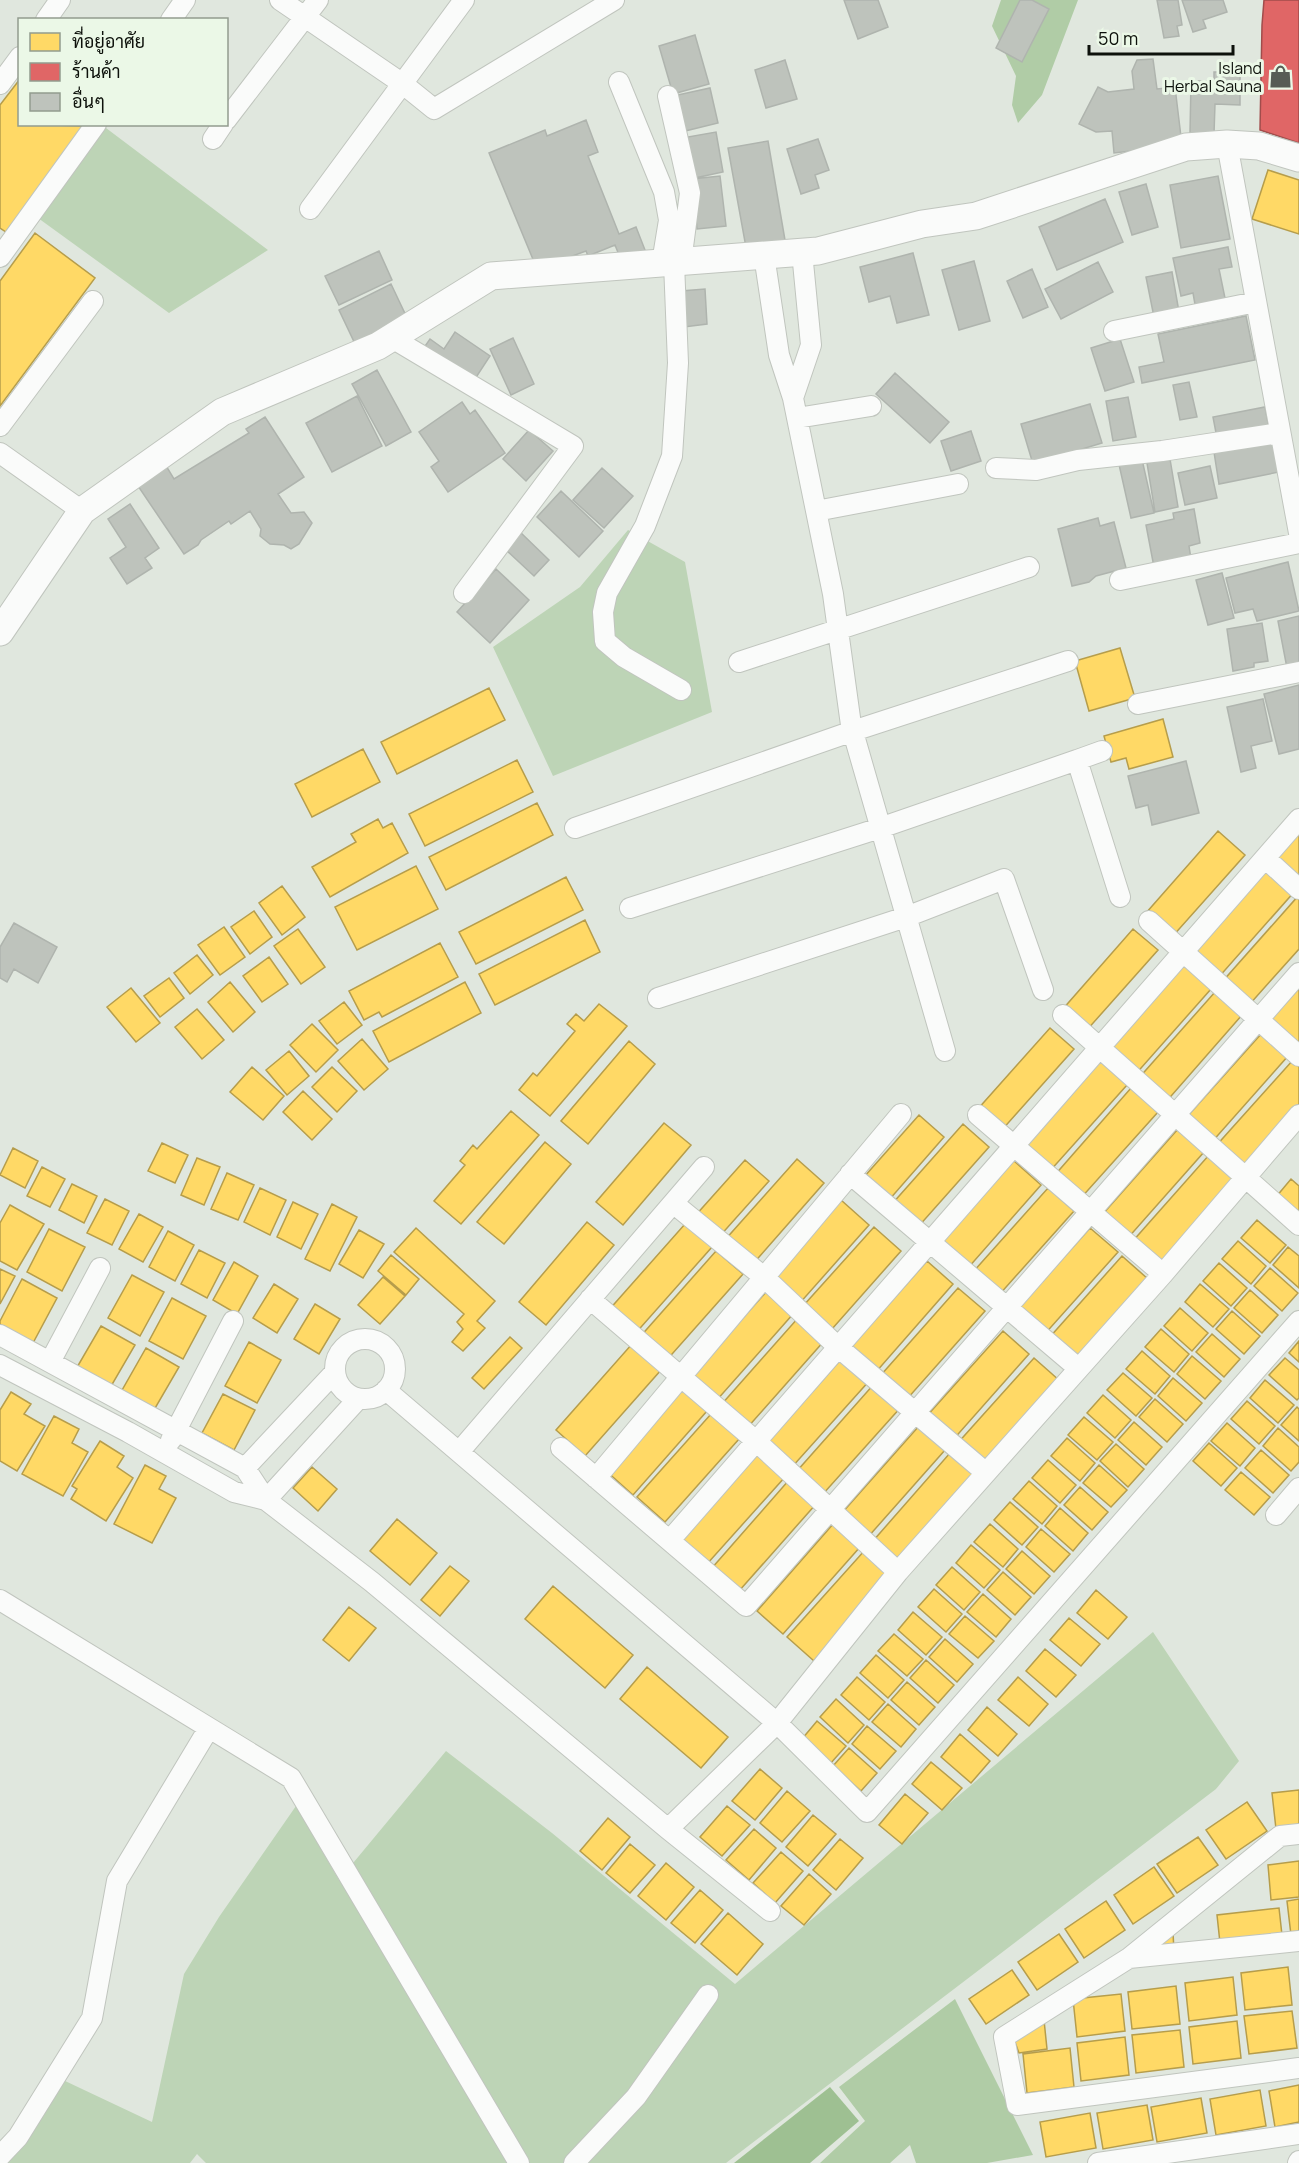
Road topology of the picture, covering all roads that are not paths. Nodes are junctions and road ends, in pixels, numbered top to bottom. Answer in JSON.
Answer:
{"nodes":[{"id":1,"x":60,"y":0,"type":"edge"},
{"id":2,"x":185,"y":0,"type":"edge"},
{"id":3,"x":280,"y":0,"type":"edge"},
{"id":4,"x":318,"y":0,"type":"edge"},
{"id":5,"x":464,"y":0,"type":"edge"},
{"id":6,"x":593,"y":0,"type":"edge"},
{"id":7,"x":614,"y":0,"type":"edge"},
{"id":8,"x":305,"y":17,"type":"junction"},
{"id":9,"x":47,"y":18,"type":"edge"},
{"id":10,"x":172,"y":18,"type":"edge"},
{"id":11,"x":578,"y":22,"type":"junction"},
{"id":12,"x":18,"y":60,"type":"edge"},
{"id":13,"x":619,"y":82,"type":"dead end"},
{"id":14,"x":0,"y":84,"type":"edge"},
{"id":15,"x":404,"y":84,"type":"junction"},
{"id":16,"x":668,"y":96,"type":"dead end"},
{"id":17,"x":228,"y":117,"type":"edge"},
{"id":18,"x":95,"y":126,"type":"edge"},
{"id":19,"x":1227,"y":144,"type":"junction"},
{"id":20,"x":1299,"y":158,"type":"edge"},
{"id":21,"x":310,"y":209,"type":"dead end"},
{"id":22,"x":802,"y":252,"type":"junction"},
{"id":23,"x":764,"y":255,"type":"junction"},
{"id":24,"x":0,"y":257,"type":"edge"},
{"id":25,"x":672,"y":263,"type":"junction"},
{"id":26,"x":93,"y":301,"type":"dead end"},
{"id":27,"x":1256,"y":302,"type":"junction"},
{"id":28,"x":1114,"y":331,"type":"dead end"},
{"id":29,"x":392,"y":338,"type":"junction"},
{"id":30,"x":793,"y":398,"type":"junction"},
{"id":31,"x":871,"y":406,"type":"dead end"},
{"id":32,"x":797,"y":418,"type":"junction"},
{"id":33,"x":0,"y":426,"type":"edge"},
{"id":34,"x":1280,"y":432,"type":"junction"},
{"id":35,"x":0,"y":453,"type":"edge"},
{"id":36,"x":996,"y":468,"type":"dead end"},
{"id":37,"x":958,"y":484,"type":"dead end"},
{"id":38,"x":82,"y":511,"type":"junction"},
{"id":39,"x":816,"y":511,"type":"junction"},
{"id":40,"x":1299,"y":533,"type":"edge"},
{"id":41,"x":1299,"y":543,"type":"edge"},
{"id":42,"x":1029,"y":567,"type":"dead end"},
{"id":43,"x":1120,"y":579,"type":"dead end"},
{"id":44,"x":464,"y":593,"type":"dead end"},
{"id":45,"x":838,"y":630,"type":"junction"},
{"id":46,"x":0,"y":632,"type":"edge"},
{"id":47,"x":1068,"y":661,"type":"dead end"},
{"id":48,"x":739,"y":662,"type":"dead end"},
{"id":49,"x":1299,"y":672,"type":"edge"},
{"id":50,"x":681,"y":690,"type":"dead end"},
{"id":51,"x":1138,"y":704,"type":"dead end"},
{"id":52,"x":852,"y":731,"type":"junction"},
{"id":53,"x":1102,"y":751,"type":"dead end"},
{"id":54,"x":1077,"y":760,"type":"junction"},
{"id":55,"x":1299,"y":819,"type":"edge"},
{"id":56,"x":575,"y":828,"type":"dead end"},
{"id":57,"x":880,"y":828,"type":"junction"},
{"id":58,"x":1265,"y":858,"type":"junction"},
{"id":59,"x":1299,"y":889,"type":"edge"},
{"id":60,"x":1120,"y":897,"type":"dead end"},
{"id":61,"x":630,"y":908,"type":"dead end"},
{"id":62,"x":906,"y":917,"type":"junction"},
{"id":63,"x":1149,"y":921,"type":"dead end"},
{"id":64,"x":1184,"y":951,"type":"junction"},
{"id":65,"x":1299,"y":973,"type":"edge"},
{"id":66,"x":1043,"y":990,"type":"dead end"},
{"id":67,"x":658,"y":998,"type":"dead end"},
{"id":68,"x":1063,"y":1015,"type":"dead end"},
{"id":69,"x":1258,"y":1019,"type":"junction"},
{"id":70,"x":1100,"y":1047,"type":"junction"},
{"id":71,"x":945,"y":1052,"type":"dead end"},
{"id":72,"x":1299,"y":1056,"type":"edge"},
{"id":73,"x":901,"y":1114,"type":"dead end"},
{"id":74,"x":978,"y":1115,"type":"dead end"},
{"id":75,"x":1175,"y":1115,"type":"junction"},
{"id":76,"x":1299,"y":1115,"type":"edge"},
{"id":77,"x":1013,"y":1146,"type":"junction"},
{"id":78,"x":704,"y":1167,"type":"dead end"},
{"id":79,"x":850,"y":1174,"type":"junction"},
{"id":80,"x":1245,"y":1178,"type":"junction"},
{"id":81,"x":673,"y":1203,"type":"junction"},
{"id":82,"x":1090,"y":1212,"type":"junction"},
{"id":83,"x":1299,"y":1225,"type":"edge"},
{"id":84,"x":930,"y":1242,"type":"junction"},
{"id":85,"x":100,"y":1268,"type":"dead end"},
{"id":86,"x":1163,"y":1274,"type":"junction"},
{"id":87,"x":765,"y":1278,"type":"junction"},
{"id":88,"x":590,"y":1299,"type":"junction"},
{"id":89,"x":1007,"y":1307,"type":"junction"},
{"id":90,"x":233,"y":1321,"type":"dead end"},
{"id":91,"x":1299,"y":1321,"type":"edge"},
{"id":92,"x":0,"y":1335,"type":"edge"},
{"id":93,"x":838,"y":1347,"type":"junction"},
{"id":94,"x":50,"y":1362,"type":"junction"},
{"id":95,"x":0,"y":1365,"type":"edge"},
{"id":96,"x":1078,"y":1368,"type":"junction"},
{"id":97,"x":335,"y":1372,"type":"junction"},
{"id":98,"x":681,"y":1376,"type":"junction"},
{"id":99,"x":386,"y":1390,"type":"junction"},
{"id":100,"x":358,"y":1399,"type":"junction"},
{"id":101,"x":914,"y":1413,"type":"junction"},
{"id":102,"x":176,"y":1430,"type":"junction"},
{"id":103,"x":756,"y":1440,"type":"junction"},
{"id":104,"x":561,"y":1448,"type":"dead end"},
{"id":105,"x":459,"y":1452,"type":"junction"},
{"id":106,"x":165,"y":1453,"type":"junction"},
{"id":107,"x":245,"y":1468,"type":"junction"},
{"id":108,"x":985,"y":1472,"type":"junction"},
{"id":109,"x":596,"y":1478,"type":"junction"},
{"id":110,"x":1299,"y":1488,"type":"edge"},
{"id":111,"x":266,"y":1500,"type":"junction"},
{"id":112,"x":830,"y":1511,"type":"junction"},
{"id":113,"x":1276,"y":1515,"type":"dead end"},
{"id":114,"x":670,"y":1539,"type":"junction"},
{"id":115,"x":898,"y":1572,"type":"junction"},
{"id":116,"x":0,"y":1600,"type":"edge"},
{"id":117,"x":777,"y":1723,"type":"junction"},
{"id":118,"x":209,"y":1728,"type":"junction"},
{"id":119,"x":668,"y":1829,"type":"junction"},
{"id":120,"x":1299,"y":1834,"type":"edge"},
{"id":121,"x":770,"y":1911,"type":"dead end"},
{"id":122,"x":1299,"y":1941,"type":"edge"},
{"id":123,"x":1129,"y":1958,"type":"junction"},
{"id":124,"x":708,"y":1995,"type":"dead end"},
{"id":125,"x":1299,"y":2068,"type":"edge"},
{"id":126,"x":1299,"y":2134,"type":"edge"},
{"id":127,"x":0,"y":2156,"type":"edge"},
{"id":128,"x":1143,"y":2159,"type":"edge"},
{"id":129,"x":519,"y":2163,"type":"edge"},
{"id":130,"x":574,"y":2163,"type":"edge"},
{"id":131,"x":1098,"y":2163,"type":"edge"}],
"edges":[{"from":1,"to":9,"type":"street"},
{"from":2,"to":10,"type":"street"},
{"from":3,"to":8,"type":"street"},
{"from":4,"to":8,"type":"street"},
{"from":5,"to":15,"type":"street"},
{"from":6,"to":11,"type":"street"},
{"from":7,"to":11,"type":"street"},
{"from":8,"to":15,"type":"street"},
{"from":8,"to":17,"type":"street"},
{"from":11,"to":15,"type":"street"},
{"from":12,"to":14,"type":"street"},
{"from":13,"to":25,"type":"street"},
{"from":15,"to":21,"type":"street"},
{"from":16,"to":25,"type":"street"},
{"from":18,"to":24,"type":"street"},
{"from":19,"to":20,"type":"street"},
{"from":19,"to":22,"type":"street"},
{"from":19,"to":27,"type":"street"},
{"from":22,"to":23,"type":"street"},
{"from":22,"to":30,"type":"street"},
{"from":23,"to":25,"type":"street"},
{"from":23,"to":30,"type":"street"},
{"from":25,"to":29,"type":"street"},
{"from":25,"to":50,"type":"street"},
{"from":26,"to":33,"type":"street"},
{"from":27,"to":28,"type":"street"},
{"from":27,"to":34,"type":"street"},
{"from":29,"to":38,"type":"street"},
{"from":29,"to":44,"type":"street"},
{"from":30,"to":32,"type":"street"},
{"from":31,"to":32,"type":"street"},
{"from":32,"to":39,"type":"street"},
{"from":34,"to":36,"type":"street"},
{"from":34,"to":40,"type":"street"},
{"from":35,"to":38,"type":"street"},
{"from":37,"to":39,"type":"street"},
{"from":38,"to":46,"type":"street"},
{"from":39,"to":45,"type":"street"},
{"from":41,"to":43,"type":"street"},
{"from":42,"to":45,"type":"street"},
{"from":45,"to":48,"type":"street"},
{"from":45,"to":52,"type":"street"},
{"from":47,"to":52,"type":"street"},
{"from":49,"to":51,"type":"street"},
{"from":52,"to":56,"type":"street"},
{"from":52,"to":57,"type":"street"},
{"from":53,"to":54,"type":"street"},
{"from":54,"to":57,"type":"street"},
{"from":54,"to":60,"type":"street"},
{"from":55,"to":58,"type":"street"},
{"from":57,"to":61,"type":"street"},
{"from":57,"to":62,"type":"street"},
{"from":58,"to":59,"type":"street"},
{"from":58,"to":64,"type":"street"},
{"from":62,"to":66,"type":"street"},
{"from":62,"to":67,"type":"street"},
{"from":62,"to":71,"type":"street"},
{"from":63,"to":64,"type":"street"},
{"from":64,"to":69,"type":"street"},
{"from":64,"to":70,"type":"street"},
{"from":65,"to":69,"type":"street"},
{"from":68,"to":70,"type":"street"},
{"from":69,"to":72,"type":"street"},
{"from":69,"to":75,"type":"street"},
{"from":70,"to":75,"type":"street"},
{"from":70,"to":77,"type":"street"},
{"from":73,"to":79,"type":"street"},
{"from":74,"to":77,"type":"street"},
{"from":75,"to":80,"type":"street"},
{"from":75,"to":82,"type":"street"},
{"from":76,"to":80,"type":"street"},
{"from":77,"to":82,"type":"street"},
{"from":77,"to":84,"type":"street"},
{"from":78,"to":81,"type":"street"},
{"from":79,"to":84,"type":"street"},
{"from":79,"to":87,"type":"street"},
{"from":80,"to":83,"type":"street"},
{"from":80,"to":86,"type":"street"},
{"from":81,"to":87,"type":"street"},
{"from":81,"to":88,"type":"street"},
{"from":82,"to":86,"type":"street"},
{"from":82,"to":89,"type":"street"},
{"from":84,"to":89,"type":"street"},
{"from":84,"to":93,"type":"street"},
{"from":85,"to":94,"type":"street"},
{"from":86,"to":96,"type":"street"},
{"from":87,"to":93,"type":"street"},
{"from":87,"to":98,"type":"street"},
{"from":88,"to":98,"type":"street"},
{"from":88,"to":105,"type":"street"},
{"from":89,"to":96,"type":"street"},
{"from":89,"to":101,"type":"street"},
{"from":90,"to":102,"type":"street"},
{"from":91,"to":117,"type":"street"},
{"from":92,"to":94,"type":"street"},
{"from":93,"to":101,"type":"street"},
{"from":93,"to":103,"type":"street"},
{"from":94,"to":102,"type":"street"},
{"from":95,"to":106,"type":"street"},
{"from":96,"to":108,"type":"street"},
{"from":97,"to":99,"type":"street"},
{"from":97,"to":100,"type":"street"},
{"from":97,"to":107,"type":"street"},
{"from":98,"to":103,"type":"street"},
{"from":98,"to":109,"type":"street"},
{"from":99,"to":100,"type":"street"},
{"from":99,"to":105,"type":"street"},
{"from":100,"to":111,"type":"street"},
{"from":101,"to":108,"type":"street"},
{"from":101,"to":112,"type":"street"},
{"from":102,"to":106,"type":"street"},
{"from":102,"to":107,"type":"street"},
{"from":103,"to":112,"type":"street"},
{"from":103,"to":114,"type":"street"},
{"from":104,"to":109,"type":"street"},
{"from":105,"to":117,"type":"street"},
{"from":106,"to":111,"type":"street"},
{"from":107,"to":111,"type":"street"},
{"from":108,"to":115,"type":"street"},
{"from":109,"to":114,"type":"street"},
{"from":110,"to":113,"type":"street"},
{"from":111,"to":119,"type":"street"},
{"from":112,"to":114,"type":"street"},
{"from":112,"to":115,"type":"street"},
{"from":115,"to":117,"type":"street"},
{"from":116,"to":118,"type":"street"},
{"from":117,"to":119,"type":"street"},
{"from":118,"to":127,"type":"street"},
{"from":118,"to":129,"type":"street"},
{"from":119,"to":121,"type":"street"},
{"from":120,"to":123,"type":"street"},
{"from":122,"to":123,"type":"street"},
{"from":123,"to":125,"type":"street"},
{"from":124,"to":130,"type":"street"},
{"from":126,"to":128,"type":"street"},
{"from":128,"to":131,"type":"street"}]}
